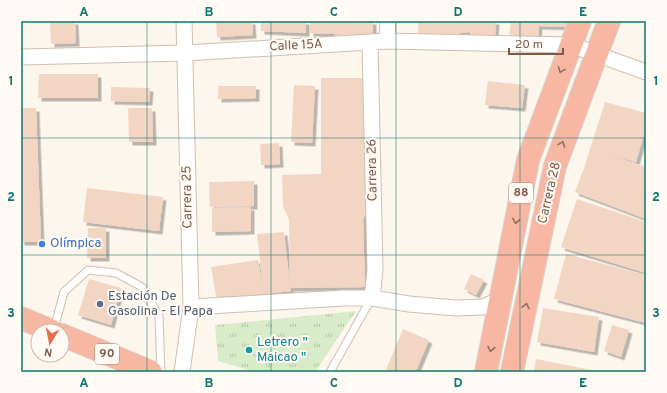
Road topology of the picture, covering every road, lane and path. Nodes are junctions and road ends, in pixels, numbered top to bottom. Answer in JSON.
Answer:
{"nodes":[{"id":1,"x":184,"y":21,"type":"edge"},
{"id":2,"x":388,"y":21,"type":"edge"},
{"id":3,"x":580,"y":21,"type":"edge"},
{"id":4,"x":609,"y":21,"type":"edge"},
{"id":5,"x":388,"y":41,"type":"junction"},
{"id":6,"x":370,"y":42,"type":"junction"},
{"id":7,"x":571,"y":44,"type":"junction"},
{"id":8,"x":185,"y":53,"type":"junction"},
{"id":9,"x":596,"y":54,"type":"junction"},
{"id":10,"x":21,"y":57,"type":"edge"},
{"id":11,"x":646,"y":72,"type":"edge"},
{"id":12,"x":372,"y":298,"type":"junction"},
{"id":13,"x":501,"y":299,"type":"junction"},
{"id":14,"x":191,"y":307,"type":"junction"},
{"id":15,"x":21,"y":318,"type":"edge"},
{"id":16,"x":33,"y":323,"type":"edge"},
{"id":17,"x":54,"y":323,"type":"edge"},
{"id":18,"x":70,"y":338,"type":"edge"},
{"id":19,"x":151,"y":372,"type":"edge"},
{"id":20,"x":161,"y":372,"type":"edge"},
{"id":21,"x":182,"y":372,"type":"edge"},
{"id":22,"x":330,"y":372,"type":"edge"},
{"id":23,"x":486,"y":372,"type":"edge"},
{"id":24,"x":512,"y":372,"type":"edge"}],
"edges":[{"from":1,"to":8,"type":"street","name":"Carrera 25"},
{"from":2,"to":5,"type":"street"},
{"from":3,"to":7,"type":"highway","name":"Carrera 28","number":"88"},
{"from":4,"to":9,"type":"highway","name":"Carrera 28","number":"88"},
{"from":5,"to":6,"type":"street","name":"Calle 15A"},
{"from":5,"to":7,"type":"street","name":"Calle 15A"},
{"from":6,"to":8,"type":"street","name":"Calle 15A"},
{"from":6,"to":12,"type":"street","name":"Carrera 26"},
{"from":7,"to":9,"type":"street"},
{"from":7,"to":13,"type":"highway","name":"Carrera 28","number":"88","one_way":true},
{"from":8,"to":10,"type":"street","name":"Calle 15A"},
{"from":8,"to":14,"type":"street","name":"Carrera 25"},
{"from":9,"to":11,"type":"street"},
{"from":24,"to":9,"type":"highway","name":"Carrera 28","number":"88","one_way":true},
{"from":12,"to":13,"type":"street"},
{"from":12,"to":14,"type":"street"},
{"from":12,"to":22,"type":"lane"},
{"from":13,"to":23,"type":"highway","name":"Carrera 28","number":"88","one_way":true},
{"from":14,"to":21,"type":"street","name":"Carrera 25"},
{"from":15,"to":16,"type":"highway"},
{"from":17,"to":20,"type":"lane"},
{"from":18,"to":19,"type":"highway","number":"90"}]}
